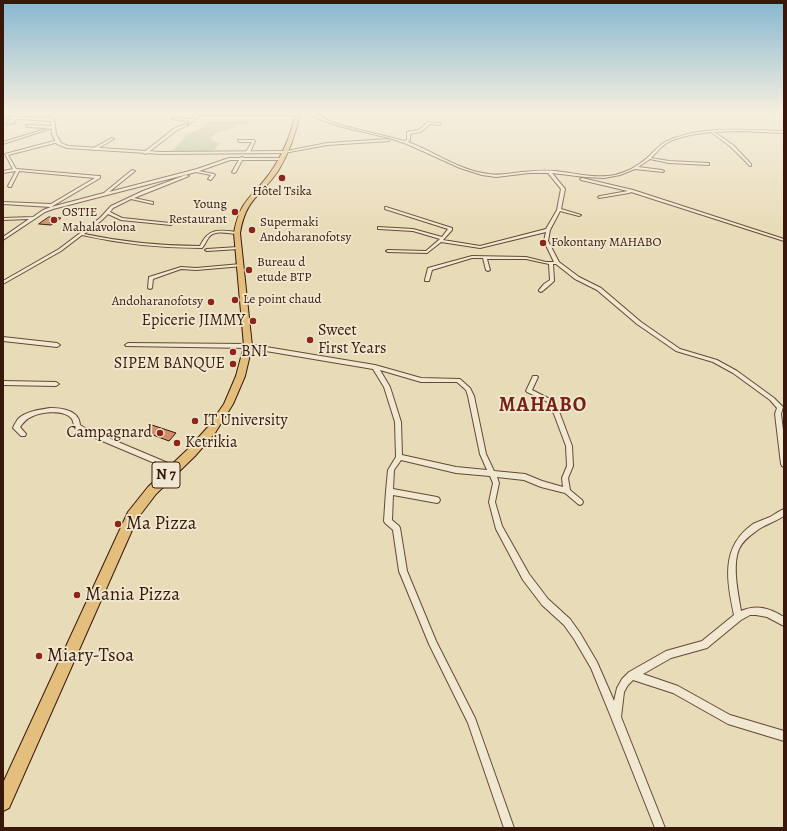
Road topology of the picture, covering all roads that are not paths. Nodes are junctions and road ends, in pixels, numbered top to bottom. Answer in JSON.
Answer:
{"nodes":[{"id":1,"x":18,"y":152,"type":"edge"},
{"id":2,"x":124,"y":152,"type":"edge"},
{"id":3,"x":248,"y":152,"type":"joint"},
{"id":4,"x":283,"y":152,"type":"edge"},
{"id":5,"x":295,"y":152,"type":"edge"},
{"id":6,"x":429,"y":152,"type":"edge"},
{"id":7,"x":655,"y":152,"type":"edge"},
{"id":8,"x":737,"y":152,"type":"edge"},
{"id":9,"x":145,"y":153,"type":"joint"},
{"id":10,"x":282,"y":155,"type":"junction"},
{"id":11,"x":242,"y":158,"type":"junction"},
{"id":12,"x":649,"y":158,"type":"junction"},
{"id":13,"x":708,"y":164,"type":"dead end"},
{"id":14,"x":750,"y":165,"type":"dead end"},
{"id":15,"x":635,"y":168,"type":"junction"},
{"id":16,"x":198,"y":170,"type":"junction"},
{"id":17,"x":16,"y":171,"type":"junction"},
{"id":18,"x":133,"y":171,"type":"dead end"},
{"id":19,"x":3,"y":172,"type":"edge"},
{"id":20,"x":234,"y":172,"type":"dead end"},
{"id":21,"x":550,"y":172,"type":"junction"},
{"id":22,"x":662,"y":172,"type":"dead end"},
{"id":23,"x":210,"y":179,"type":"dead end"},
{"id":24,"x":10,"y":186,"type":"dead end"},
{"id":25,"x":632,"y":191,"type":"junction"},
{"id":26,"x":104,"y":195,"type":"junction"},
{"id":27,"x":600,"y":197,"type":"dead end"},
{"id":28,"x":130,"y":198,"type":"junction"},
{"id":29,"x":3,"y":203,"type":"edge"},
{"id":30,"x":152,"y":203,"type":"dead end"},
{"id":31,"x":51,"y":205,"type":"junction"},
{"id":32,"x":386,"y":208,"type":"dead end"},
{"id":33,"x":559,"y":210,"type":"junction"},
{"id":34,"x":44,"y":211,"type":"junction"},
{"id":35,"x":108,"y":212,"type":"junction"},
{"id":36,"x":579,"y":215,"type":"dead end"},
{"id":37,"x":33,"y":218,"type":"junction"},
{"id":38,"x":3,"y":219,"type":"edge"},
{"id":39,"x":170,"y":224,"type":"dead end"},
{"id":40,"x":379,"y":228,"type":"dead end"},
{"id":41,"x":548,"y":230,"type":"junction"},
{"id":42,"x":237,"y":232,"type":"junction"},
{"id":43,"x":81,"y":234,"type":"junction"},
{"id":44,"x":3,"y":239,"type":"edge"},
{"id":45,"x":441,"y":239,"type":"junction"},
{"id":46,"x":784,"y":240,"type":"edge"},
{"id":47,"x":238,"y":248,"type":"junction"},
{"id":48,"x":207,"y":250,"type":"dead end"},
{"id":49,"x":388,"y":251,"type":"dead end"},
{"id":50,"x":485,"y":257,"type":"junction"},
{"id":51,"x":554,"y":263,"type":"junction"},
{"id":52,"x":241,"y":264,"type":"junction"},
{"id":53,"x":488,"y":270,"type":"dead end"},
{"id":54,"x":427,"y":280,"type":"dead end"},
{"id":55,"x":3,"y":283,"type":"edge"},
{"id":56,"x":150,"y":288,"type":"dead end"},
{"id":57,"x":541,"y":291,"type":"dead end"},
{"id":58,"x":3,"y":339,"type":"edge"},
{"id":59,"x":57,"y":345,"type":"dead end"},
{"id":60,"x":128,"y":345,"type":"dead end"},
{"id":61,"x":248,"y":346,"type":"junction"},
{"id":62,"x":375,"y":367,"type":"junction"},
{"id":63,"x":535,"y":377,"type":"dead end"},
{"id":64,"x":3,"y":383,"type":"edge"},
{"id":65,"x":56,"y":384,"type":"dead end"},
{"id":66,"x":782,"y":407,"type":"edge"},
{"id":67,"x":23,"y":434,"type":"dead end"},
{"id":68,"x":783,"y":448,"type":"edge"},
{"id":69,"x":399,"y":457,"type":"junction"},
{"id":70,"x":784,"y":464,"type":"edge"},
{"id":71,"x":173,"y":468,"type":"junction"},
{"id":72,"x":492,"y":474,"type":"junction"},
{"id":73,"x":567,"y":490,"type":"junction"},
{"id":74,"x":389,"y":491,"type":"junction"},
{"id":75,"x":437,"y":500,"type":"dead end"},
{"id":76,"x":580,"y":502,"type":"dead end"},
{"id":77,"x":784,"y":512,"type":"edge"},
{"id":78,"x":738,"y":617,"type":"junction"},
{"id":79,"x":784,"y":622,"type":"edge"},
{"id":80,"x":632,"y":675,"type":"junction"},
{"id":81,"x":616,"y":717,"type":"junction"},
{"id":82,"x":784,"y":736,"type":"edge"},
{"id":83,"x":3,"y":802,"type":"edge"},
{"id":84,"x":509,"y":828,"type":"edge"},
{"id":85,"x":660,"y":828,"type":"edge"}],
"edges":[{"from":1,"to":17,"type":"street"},
{"from":2,"to":9,"type":"street"},
{"from":3,"to":9,"type":"street"},
{"from":3,"to":10,"type":"street"},
{"from":4,"to":10,"type":"main road","number":"N 7"},
{"from":5,"to":10,"type":"street"},
{"from":6,"to":21,"type":"street"},
{"from":7,"to":12,"type":"street"},
{"from":8,"to":14,"type":"street"},
{"from":10,"to":11,"type":"street"},
{"from":10,"to":42,"type":"main road","number":"N 7"},
{"from":11,"to":16,"type":"street"},
{"from":11,"to":20,"type":"street"},
{"from":12,"to":13,"type":"street"},
{"from":12,"to":15,"type":"street"},
{"from":15,"to":21,"type":"street"},
{"from":15,"to":22,"type":"street"},
{"from":16,"to":23,"type":"street"},
{"from":16,"to":26,"type":"street"},
{"from":16,"to":28,"type":"street"},
{"from":17,"to":19,"type":"street"},
{"from":17,"to":24,"type":"street"},
{"from":17,"to":31,"type":"street"},
{"from":18,"to":26,"type":"street"},
{"from":21,"to":25,"type":"street"},
{"from":21,"to":33,"type":"street"},
{"from":25,"to":27,"type":"street"},
{"from":25,"to":46,"type":"street"},
{"from":26,"to":34,"type":"street"},
{"from":28,"to":30,"type":"street"},
{"from":28,"to":35,"type":"street"},
{"from":29,"to":31,"type":"street"},
{"from":31,"to":34,"type":"street"},
{"from":32,"to":45,"type":"street"},
{"from":33,"to":36,"type":"street"},
{"from":33,"to":41,"type":"street"},
{"from":34,"to":37,"type":"street"},
{"from":35,"to":39,"type":"street"},
{"from":35,"to":43,"type":"street"},
{"from":37,"to":38,"type":"street"},
{"from":37,"to":44,"type":"street"},
{"from":40,"to":45,"type":"street"},
{"from":41,"to":45,"type":"street"},
{"from":41,"to":51,"type":"street"},
{"from":42,"to":43,"type":"street"},
{"from":42,"to":47,"type":"main road","number":"N 7"},
{"from":43,"to":55,"type":"street"},
{"from":45,"to":49,"type":"street"},
{"from":47,"to":48,"type":"street"},
{"from":47,"to":52,"type":"main road","number":"N 7"},
{"from":50,"to":51,"type":"street"},
{"from":50,"to":53,"type":"street"},
{"from":50,"to":54,"type":"street"},
{"from":51,"to":57,"type":"street"},
{"from":51,"to":66,"type":"street"},
{"from":52,"to":56,"type":"street"},
{"from":52,"to":61,"type":"main road","number":"N 7"},
{"from":58,"to":59,"type":"street"},
{"from":60,"to":61,"type":"street"},
{"from":61,"to":62,"type":"street"},
{"from":61,"to":71,"type":"main road","number":"N 7"},
{"from":62,"to":69,"type":"street"},
{"from":62,"to":72,"type":"street"},
{"from":63,"to":73,"type":"street"},
{"from":64,"to":65,"type":"street"},
{"from":66,"to":68,"type":"street"},
{"from":67,"to":71,"type":"street"},
{"from":68,"to":70,"type":"street"},
{"from":69,"to":72,"type":"street"},
{"from":69,"to":74,"type":"street"},
{"from":71,"to":83,"type":"main road","number":"N 7"},
{"from":72,"to":73,"type":"street"},
{"from":72,"to":81,"type":"street"},
{"from":73,"to":76,"type":"street"},
{"from":74,"to":75,"type":"street"},
{"from":74,"to":84,"type":"street"},
{"from":77,"to":78,"type":"street"},
{"from":78,"to":79,"type":"street"},
{"from":78,"to":80,"type":"street"},
{"from":80,"to":81,"type":"street"},
{"from":80,"to":82,"type":"street"},
{"from":81,"to":85,"type":"street"}]}
